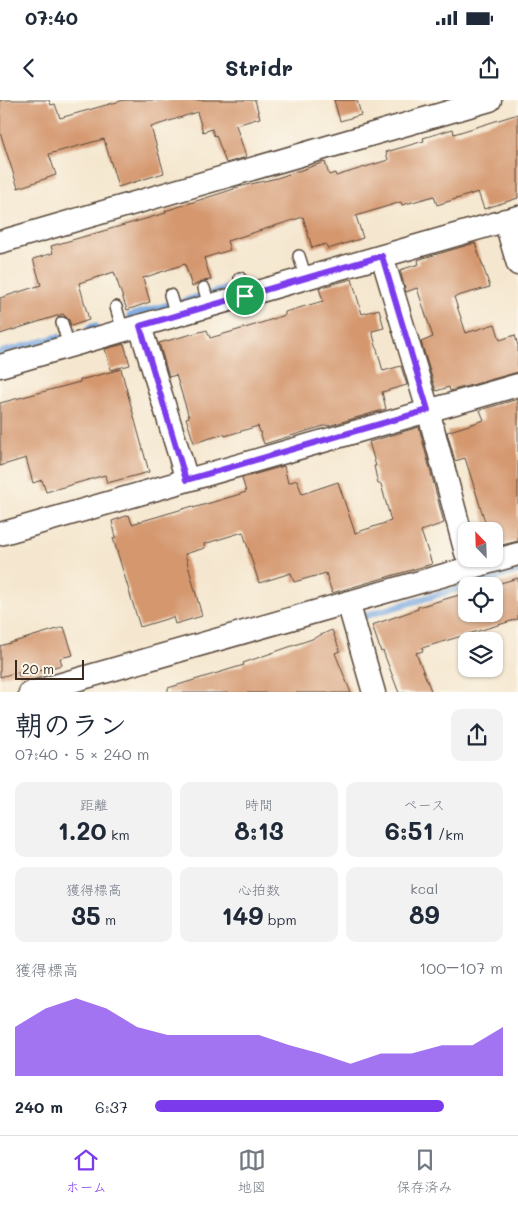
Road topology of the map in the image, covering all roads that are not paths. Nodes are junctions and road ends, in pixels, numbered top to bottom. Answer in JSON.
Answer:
{"nodes":[{"id":1,"x":490,"y":100,"type":"edge"},
{"id":2,"x":511,"y":218,"type":"edge"},
{"id":3,"x":0,"y":242,"type":"edge"},
{"id":4,"x":299,"y":256,"type":"dead end"},
{"id":5,"x":382,"y":256,"type":"junction"},
{"id":6,"x":518,"y":264,"type":"edge"},
{"id":7,"x":306,"y":278,"type":"junction"},
{"id":8,"x":116,"y":307,"type":"dead end"},
{"id":9,"x":62,"y":323,"type":"dead end"},
{"id":10,"x":132,"y":328,"type":"junction"},
{"id":11,"x":69,"y":346,"type":"junction"},
{"id":12,"x":0,"y":366,"type":"edge"},
{"id":13,"x":518,"y":385,"type":"edge"},
{"id":14,"x":428,"y":410,"type":"junction"},
{"id":15,"x":186,"y":480,"type":"junction"},
{"id":16,"x":458,"y":522,"type":"edge"},
{"id":17,"x":0,"y":534,"type":"edge"},
{"id":18,"x":518,"y":554,"type":"edge"},
{"id":19,"x":503,"y":556,"type":"edge"},
{"id":20,"x":458,"y":564,"type":"edge"},
{"id":21,"x":348,"y":602,"type":"junction"},
{"id":22,"x":30,"y":692,"type":"edge"},
{"id":23,"x":374,"y":692,"type":"edge"}],
"edges":[{"from":1,"to":3,"type":"street"},
{"from":2,"to":5,"type":"street"},
{"from":2,"to":6,"type":"street"},
{"from":4,"to":7,"type":"lane"},
{"from":5,"to":7,"type":"street"},
{"from":5,"to":14,"type":"street"},
{"from":7,"to":10,"type":"street"},
{"from":8,"to":10,"type":"lane"},
{"from":9,"to":11,"type":"lane"},
{"from":10,"to":11,"type":"street"},
{"from":10,"to":15,"type":"street"},
{"from":11,"to":12,"type":"street"},
{"from":13,"to":14,"type":"street"},
{"from":14,"to":15,"type":"street"},
{"from":14,"to":16,"type":"street"},
{"from":15,"to":17,"type":"street"},
{"from":18,"to":19,"type":"street"},
{"from":20,"to":21,"type":"street"},
{"from":21,"to":22,"type":"street"},
{"from":21,"to":23,"type":"street"}]}
